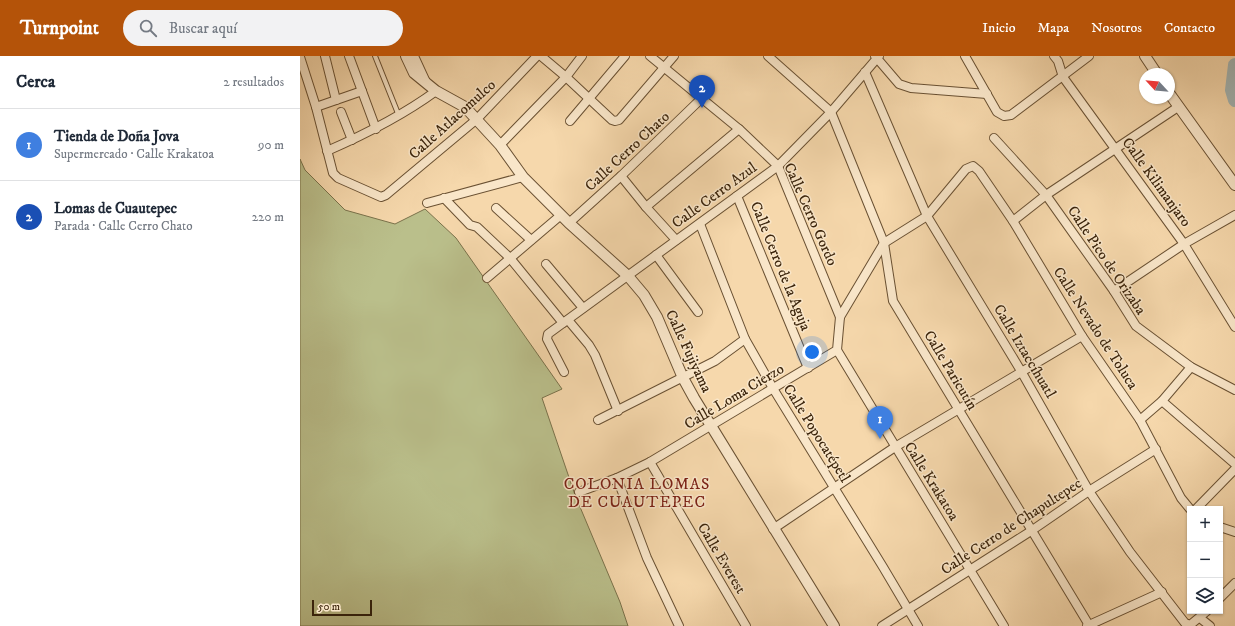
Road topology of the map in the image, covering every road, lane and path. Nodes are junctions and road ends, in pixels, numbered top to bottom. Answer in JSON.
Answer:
{"nodes":[{"id":1,"x":325,"y":56,"type":"edge"},
{"id":2,"x":349,"y":56,"type":"edge"},
{"id":3,"x":375,"y":56,"type":"edge"},
{"id":4,"x":406,"y":56,"type":"edge"},
{"id":5,"x":414,"y":56,"type":"edge"},
{"id":6,"x":537,"y":56,"type":"edge"},
{"id":7,"x":541,"y":56,"type":"edge"},
{"id":8,"x":582,"y":56,"type":"edge"},
{"id":9,"x":626,"y":56,"type":"edge"},
{"id":10,"x":650,"y":56,"type":"edge"},
{"id":11,"x":674,"y":56,"type":"edge"},
{"id":12,"x":768,"y":56,"type":"edge"},
{"id":13,"x":965,"y":56,"type":"edge"},
{"id":14,"x":1054,"y":56,"type":"edge"},
{"id":15,"x":1089,"y":56,"type":"edge"},
{"id":16,"x":1145,"y":56,"type":"edge"},
{"id":17,"x":300,"y":57,"type":"edge"},
{"id":18,"x":877,"y":57,"type":"edge"},
{"id":19,"x":663,"y":68,"type":"junction"},
{"id":20,"x":1153,"y":68,"type":"edge"},
{"id":21,"x":865,"y":72,"type":"junction"},
{"id":22,"x":566,"y":77,"type":"junction"},
{"id":23,"x":1063,"y":77,"type":"junction"},
{"id":24,"x":427,"y":82,"type":"junction"},
{"id":25,"x":436,"y":90,"type":"junction"},
{"id":26,"x":362,"y":91,"type":"junction"},
{"id":27,"x":987,"y":94,"type":"junction"},
{"id":28,"x":590,"y":98,"type":"junction"},
{"id":29,"x":702,"y":98,"type":"junction"},
{"id":30,"x":336,"y":100,"type":"junction"},
{"id":31,"x":1175,"y":102,"type":"edge"},
{"id":32,"x":316,"y":107,"type":"junction"},
{"id":33,"x":1178,"y":107,"type":"junction"},
{"id":34,"x":341,"y":112,"type":"dead end"},
{"id":35,"x":831,"y":112,"type":"junction"},
{"id":36,"x":399,"y":116,"type":"junction"},
{"id":37,"x":477,"y":119,"type":"junction"},
{"id":38,"x":570,"y":121,"type":"dead end"},
{"id":39,"x":376,"y":129,"type":"junction"},
{"id":40,"x":739,"y":129,"type":"junction"},
{"id":41,"x":994,"y":138,"type":"dead end"},
{"id":42,"x":352,"y":140,"type":"junction"},
{"id":43,"x":500,"y":145,"type":"junction"},
{"id":44,"x":1116,"y":148,"type":"junction"},
{"id":45,"x":327,"y":151,"type":"junction"},
{"id":46,"x":778,"y":166,"type":"junction"},
{"id":47,"x":621,"y":176,"type":"junction"},
{"id":48,"x":523,"y":177,"type":"junction"},
{"id":49,"x":1235,"y":185,"type":"edge"},
{"id":50,"x":1046,"y":195,"type":"junction"},
{"id":51,"x":737,"y":196,"type":"junction"},
{"id":52,"x":444,"y":198,"type":"junction"},
{"id":53,"x":427,"y":203,"type":"dead end"},
{"id":54,"x":646,"y":207,"type":"junction"},
{"id":55,"x":496,"y":208,"type":"dead end"},
{"id":56,"x":561,"y":215,"type":"junction"},
{"id":57,"x":1235,"y":215,"type":"edge"},
{"id":58,"x":927,"y":216,"type":"junction"},
{"id":59,"x":1014,"y":221,"type":"junction"},
{"id":60,"x":569,"y":223,"type":"junction"},
{"id":61,"x":700,"y":224,"type":"junction"},
{"id":62,"x":531,"y":240,"type":"junction"},
{"id":63,"x":676,"y":240,"type":"junction"},
{"id":64,"x":884,"y":243,"type":"junction"},
{"id":65,"x":1184,"y":244,"type":"junction"},
{"id":66,"x":656,"y":254,"type":"junction"},
{"id":67,"x":510,"y":258,"type":"junction"},
{"id":68,"x":546,"y":264,"type":"dead end"},
{"id":69,"x":628,"y":276,"type":"junction"},
{"id":70,"x":487,"y":278,"type":"dead end"},
{"id":71,"x":1114,"y":291,"type":"junction"},
{"id":72,"x":583,"y":308,"type":"junction"},
{"id":73,"x":698,"y":312,"type":"dead end"},
{"id":74,"x":840,"y":317,"type":"junction"},
{"id":75,"x":566,"y":321,"type":"junction"},
{"id":76,"x":1235,"y":327,"type":"edge"},
{"id":77,"x":1082,"y":336,"type":"junction"},
{"id":78,"x":745,"y":339,"type":"junction"},
{"id":79,"x":837,"y":350,"type":"junction"},
{"id":80,"x":1191,"y":367,"type":"junction"},
{"id":81,"x":808,"y":368,"type":"junction"},
{"id":82,"x":1021,"y":371,"type":"junction"},
{"id":83,"x":564,"y":372,"type":"dead end"},
{"id":84,"x":683,"y":378,"type":"junction"},
{"id":85,"x":774,"y":390,"type":"junction"},
{"id":86,"x":1235,"y":390,"type":"edge"},
{"id":87,"x":1162,"y":401,"type":"junction"},
{"id":88,"x":618,"y":410,"type":"junction"},
{"id":89,"x":958,"y":411,"type":"junction"},
{"id":90,"x":598,"y":420,"type":"dead end"},
{"id":91,"x":1140,"y":420,"type":"junction"},
{"id":92,"x":710,"y":425,"type":"junction"},
{"id":93,"x":895,"y":447,"type":"junction"},
{"id":94,"x":1156,"y":449,"type":"junction"},
{"id":95,"x":650,"y":462,"type":"junction"},
{"id":96,"x":1235,"y":464,"type":"edge"},
{"id":97,"x":1235,"y":469,"type":"edge"},
{"id":98,"x":617,"y":478,"type":"junction"},
{"id":99,"x":834,"y":488,"type":"junction"},
{"id":100,"x":1089,"y":491,"type":"junction"},
{"id":101,"x":579,"y":492,"type":"dead end"},
{"id":102,"x":1188,"y":506,"type":"edge"},
{"id":103,"x":1199,"y":506,"type":"edge"},
{"id":104,"x":774,"y":528,"type":"junction"},
{"id":105,"x":1223,"y":528,"type":"edge"},
{"id":106,"x":1031,"y":531,"type":"junction"},
{"id":107,"x":1235,"y":532,"type":"edge"},
{"id":108,"x":971,"y":570,"type":"junction"},
{"id":109,"x":1235,"y":583,"type":"edge"},
{"id":110,"x":1162,"y":592,"type":"junction"},
{"id":111,"x":1223,"y":595,"type":"edge"},
{"id":112,"x":909,"y":609,"type":"junction"},
{"id":113,"x":1204,"y":614,"type":"edge"},
{"id":114,"x":1200,"y":618,"type":"junction"},
{"id":115,"x":1088,"y":625,"type":"edge"},
{"id":116,"x":679,"y":626,"type":"edge"},
{"id":117,"x":746,"y":626,"type":"edge"},
{"id":118,"x":834,"y":626,"type":"edge"},
{"id":119,"x":882,"y":626,"type":"edge"},
{"id":120,"x":918,"y":626,"type":"edge"},
{"id":121,"x":1004,"y":626,"type":"edge"},
{"id":122,"x":1210,"y":626,"type":"edge"}],
"edges":[{"from":1,"to":30,"type":"street"},
{"from":2,"to":26,"type":"street"},
{"from":3,"to":36,"type":"lane"},
{"from":4,"to":24,"type":"street","name":"Calle Fujiyama"},
{"from":5,"to":24,"type":"street"},
{"from":6,"to":37,"type":"street","name":"Calle Atlacomulco"},
{"from":7,"to":22,"type":"street"},
{"from":8,"to":22,"type":"street"},
{"from":9,"to":28,"type":"street"},
{"from":10,"to":19,"type":"street","name":"Calle Cerro Gordo"},
{"from":11,"to":19,"type":"street"},
{"from":12,"to":35,"type":"street"},
{"from":13,"to":27,"type":"street"},
{"from":14,"to":23,"type":"street","name":"Calle Kilimanjaro"},
{"from":15,"to":23,"type":"street"},
{"from":16,"to":20,"type":"street"},
{"from":17,"to":32,"type":"street"},
{"from":18,"to":21,"type":"street","name":"Calle Cerro Azul"},
{"from":18,"to":27,"type":"street"},
{"from":19,"to":28,"type":"street"},
{"from":19,"to":29,"type":"street","name":"Calle Cerro Gordo"},
{"from":21,"to":35,"type":"street","name":"Calle Cerro Azul"},
{"from":21,"to":58,"type":"street","name":"Calle Iztaccíhuatl"},
{"from":22,"to":28,"type":"street"},
{"from":22,"to":43,"type":"street"},
{"from":23,"to":27,"type":"street"},
{"from":23,"to":44,"type":"street","name":"Calle Kilimanjaro"},
{"from":24,"to":25,"type":"street","name":"Calle Fujiyama"},
{"from":25,"to":36,"type":"street"},
{"from":25,"to":37,"type":"street","name":"Calle Fujiyama"},
{"from":26,"to":30,"type":"street"},
{"from":26,"to":39,"type":"street"},
{"from":28,"to":38,"type":"street"},
{"from":29,"to":40,"type":"street","name":"Calle Cerro Gordo"},
{"from":29,"to":47,"type":"street","name":"Calle Cerro Chato"},
{"from":30,"to":32,"type":"street"},
{"from":31,"to":33,"type":"street"},
{"from":32,"to":45,"type":"street"},
{"from":33,"to":44,"type":"street"},
{"from":33,"to":49,"type":"street"},
{"from":34,"to":42,"type":"street"},
{"from":35,"to":46,"type":"street","name":"Calle Cerro Azul"},
{"from":35,"to":64,"type":"street","name":"Calle Paricutín"},
{"from":36,"to":39,"type":"street"},
{"from":37,"to":43,"type":"street","name":"Calle Fujiyama"},
{"from":37,"to":45,"type":"street","name":"Calle Atlacomulco"},
{"from":39,"to":42,"type":"street"},
{"from":40,"to":46,"type":"street","name":"Calle Cerro Gordo"},
{"from":40,"to":54,"type":"street"},
{"from":41,"to":50,"type":"street","name":"Calle Pico de Orizaba"},
{"from":42,"to":45,"type":"street"},
{"from":43,"to":48,"type":"street","name":"Calle Fujiyama"},
{"from":44,"to":50,"type":"street"},
{"from":44,"to":65,"type":"street","name":"Calle Kilimanjaro"},
{"from":46,"to":51,"type":"street","name":"Calle Cerro Azul"},
{"from":46,"to":74,"type":"street","name":"Calle Cerro Gordo"},
{"from":47,"to":54,"type":"street"},
{"from":47,"to":60,"type":"street","name":"Calle Cerro Chato"},
{"from":48,"to":52,"type":"street"},
{"from":48,"to":56,"type":"street","name":"Calle Fujiyama"},
{"from":50,"to":59,"type":"street"},
{"from":50,"to":71,"type":"street","name":"Calle Pico de Orizaba"},
{"from":51,"to":61,"type":"street","name":"Calle Cerro Azul"},
{"from":51,"to":81,"type":"street","name":"Calle Cerro de la Aguja"},
{"from":52,"to":53,"type":"street"},
{"from":52,"to":67,"type":"street"},
{"from":54,"to":63,"type":"street"},
{"from":55,"to":62,"type":"street"},
{"from":56,"to":60,"type":"street","name":"Calle Fujiyama"},
{"from":56,"to":62,"type":"street"},
{"from":57,"to":65,"type":"street"},
{"from":58,"to":59,"type":"street","name":"Calle Nevado de Toluca"},
{"from":58,"to":64,"type":"street"},
{"from":58,"to":82,"type":"street","name":"Calle Iztaccíhuatl"},
{"from":59,"to":77,"type":"street","name":"Calle Nevado de Toluca"},
{"from":60,"to":69,"type":"street","name":"Calle Fujiyama"},
{"from":61,"to":63,"type":"street","name":"Calle Cerro Azul"},
{"from":61,"to":78,"type":"street","name":"Calle Popocatépetl"},
{"from":62,"to":67,"type":"street"},
{"from":63,"to":66,"type":"street","name":"Calle Cerro Azul"},
{"from":64,"to":74,"type":"street"},
{"from":64,"to":89,"type":"street","name":"Calle Paricutín"},
{"from":65,"to":71,"type":"street"},
{"from":65,"to":76,"type":"street","name":"Calle Kilimanjaro"},
{"from":66,"to":69,"type":"street","name":"Calle Cerro Azul"},
{"from":66,"to":73,"type":"street"},
{"from":67,"to":70,"type":"street"},
{"from":67,"to":75,"type":"street"},
{"from":68,"to":72,"type":"street"},
{"from":69,"to":72,"type":"street","name":"Calle Cerro Azul"},
{"from":69,"to":84,"type":"street","name":"Calle Fujiyama"},
{"from":71,"to":80,"type":"street","name":"Calle Pico de Orizaba"},
{"from":72,"to":75,"type":"street","name":"Calle Cerro Azul"},
{"from":74,"to":79,"type":"street"},
{"from":75,"to":83,"type":"street","name":"Calle Cerro Azul"},
{"from":75,"to":88,"type":"street"},
{"from":77,"to":82,"type":"street"},
{"from":77,"to":91,"type":"street","name":"Calle Nevado de Toluca"},
{"from":78,"to":84,"type":"street","name":"Calle Fujiyama"},
{"from":78,"to":85,"type":"street","name":"Calle Popocatépetl"},
{"from":79,"to":81,"type":"street","name":"Calle Loma Cierzo"},
{"from":79,"to":93,"type":"street","name":"Calle Krakatoa"},
{"from":80,"to":86,"type":"street","name":"Calle Pico de Orizaba"},
{"from":80,"to":87,"type":"street"},
{"from":81,"to":85,"type":"street","name":"Calle Loma Cierzo"},
{"from":82,"to":89,"type":"street"},
{"from":82,"to":100,"type":"street","name":"Calle Iztaccíhuatl"},
{"from":84,"to":88,"type":"street","name":"Calle Fujiyama"},
{"from":84,"to":92,"type":"street","name":"Calle Fujiyama"},
{"from":85,"to":92,"type":"street","name":"Calle Loma Cierzo"},
{"from":85,"to":99,"type":"street","name":"Calle Popocatépetl"},
{"from":87,"to":91,"type":"street"},
{"from":87,"to":96,"type":"street"},
{"from":88,"to":90,"type":"street","name":"Calle Fujiyama"},
{"from":89,"to":93,"type":"street"},
{"from":89,"to":106,"type":"street","name":"Calle Paricutín"},
{"from":91,"to":94,"type":"street","name":"Calle Nevado de Toluca"},
{"from":92,"to":95,"type":"street","name":"Calle Loma Cierzo"},
{"from":92,"to":104,"type":"street","name":"Calle Fujiyama"},
{"from":93,"to":99,"type":"street"},
{"from":93,"to":108,"type":"street","name":"Calle Krakatoa"},
{"from":94,"to":100,"type":"street","name":"Calle Cerro de Chapultepec"},
{"from":94,"to":102,"type":"street","name":"Calle Nevado de Toluca"},
{"from":95,"to":98,"type":"street","name":"Calle Loma Cierzo"},
{"from":95,"to":117,"type":"street","name":"Calle Everest"},
{"from":97,"to":103,"type":"street"},
{"from":98,"to":101,"type":"street","name":"Calle Loma Cierzo"},
{"from":98,"to":116,"type":"street"},
{"from":99,"to":104,"type":"street"},
{"from":99,"to":112,"type":"street","name":"Calle Popocatépetl"},
{"from":100,"to":106,"type":"street","name":"Calle Cerro de Chapultepec"},
{"from":100,"to":110,"type":"street","name":"Calle Iztaccíhuatl"},
{"from":104,"to":118,"type":"street","name":"Calle Fujiyama"},
{"from":105,"to":107,"type":"street"},
{"from":106,"to":108,"type":"street","name":"Calle Cerro de Chapultepec"},
{"from":106,"to":115,"type":"street","name":"Calle Paricutín"},
{"from":108,"to":112,"type":"street","name":"Calle Cerro de Chapultepec"},
{"from":108,"to":121,"type":"street","name":"Calle Krakatoa"},
{"from":109,"to":111,"type":"street"},
{"from":110,"to":114,"type":"street","name":"Calle Iztaccíhuatl"},
{"from":110,"to":115,"type":"street"},
{"from":112,"to":119,"type":"street","name":"Calle Cerro de Chapultepec"},
{"from":112,"to":120,"type":"street","name":"Calle Popocatépetl"},
{"from":113,"to":114,"type":"street"},
{"from":114,"to":122,"type":"street"}]}
